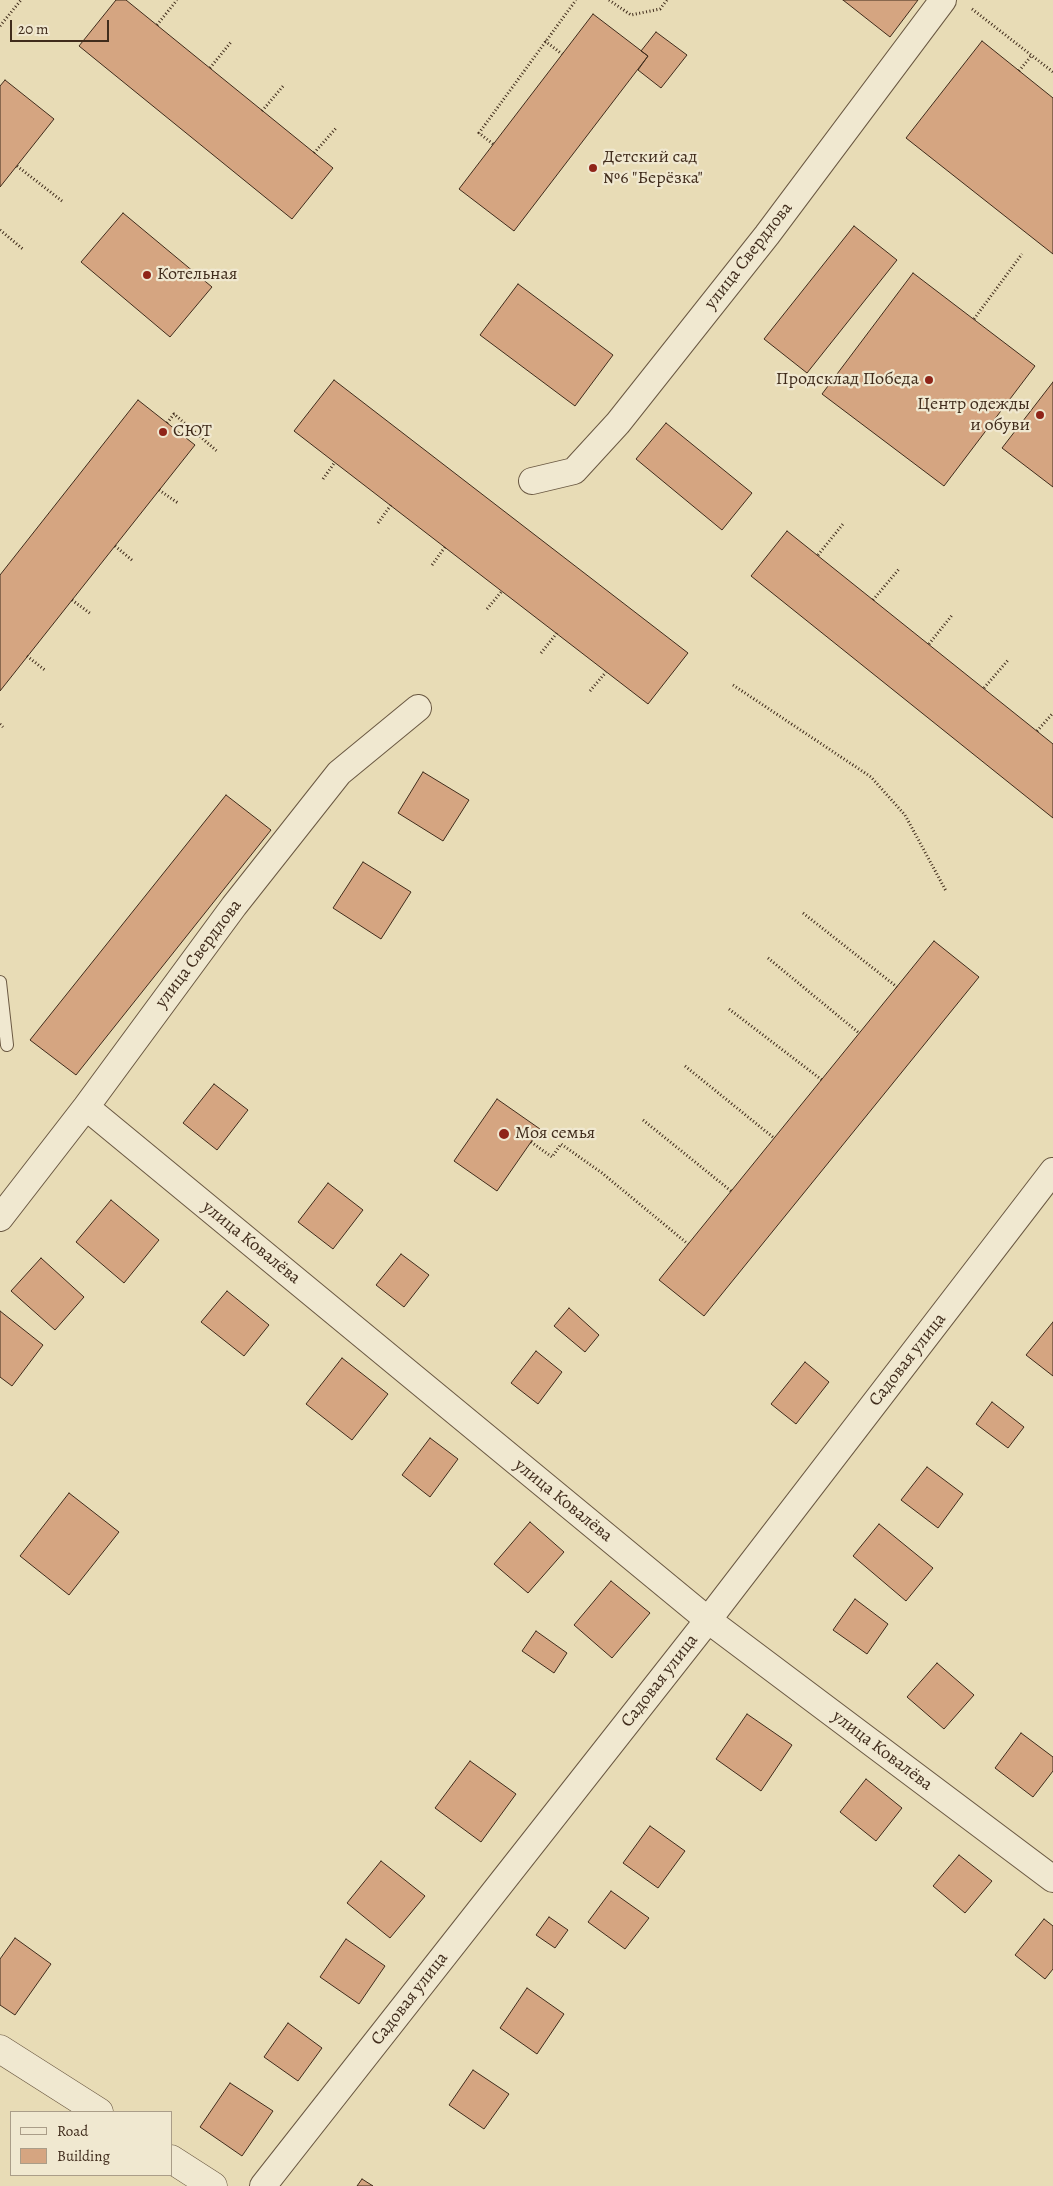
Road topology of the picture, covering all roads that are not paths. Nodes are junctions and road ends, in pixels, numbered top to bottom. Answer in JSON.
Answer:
{"nodes":[{"id":1,"x":954,"y":3,"type":"edge"},
{"id":2,"x":532,"y":481,"type":"dead end"},
{"id":3,"x":418,"y":708,"type":"dead end"},
{"id":4,"x":0,"y":982,"type":"edge"},
{"id":5,"x":7,"y":1045,"type":"dead end"},
{"id":6,"x":86,"y":1107,"type":"junction"},
{"id":7,"x":1053,"y":1171,"type":"edge"},
{"id":8,"x":0,"y":1218,"type":"edge"},
{"id":9,"x":708,"y":1620,"type":"junction"},
{"id":10,"x":1053,"y":1879,"type":"edge"},
{"id":11,"x":0,"y":2049,"type":"edge"},
{"id":12,"x":96,"y":2111,"type":"edge"},
{"id":13,"x":172,"y":2160,"type":"edge"},
{"id":14,"x":213,"y":2186,"type":"edge"},
{"id":15,"x":263,"y":2186,"type":"edge"}],
"edges":[{"from":1,"to":2,"type":"street","name":"улица Свердлова"},
{"from":3,"to":6,"type":"street","name":"улица Свердлова"},
{"from":4,"to":5,"type":"lane"},
{"from":6,"to":8,"type":"street","name":"улица Свердлова"},
{"from":6,"to":9,"type":"street","name":"улица Ковалёва"},
{"from":7,"to":9,"type":"street","name":"Садовая улица"},
{"from":9,"to":10,"type":"street","name":"улица Ковалёва"},
{"from":9,"to":15,"type":"street","name":"Садовая улица"},
{"from":11,"to":12,"type":"street"},
{"from":13,"to":14,"type":"street"}]}
